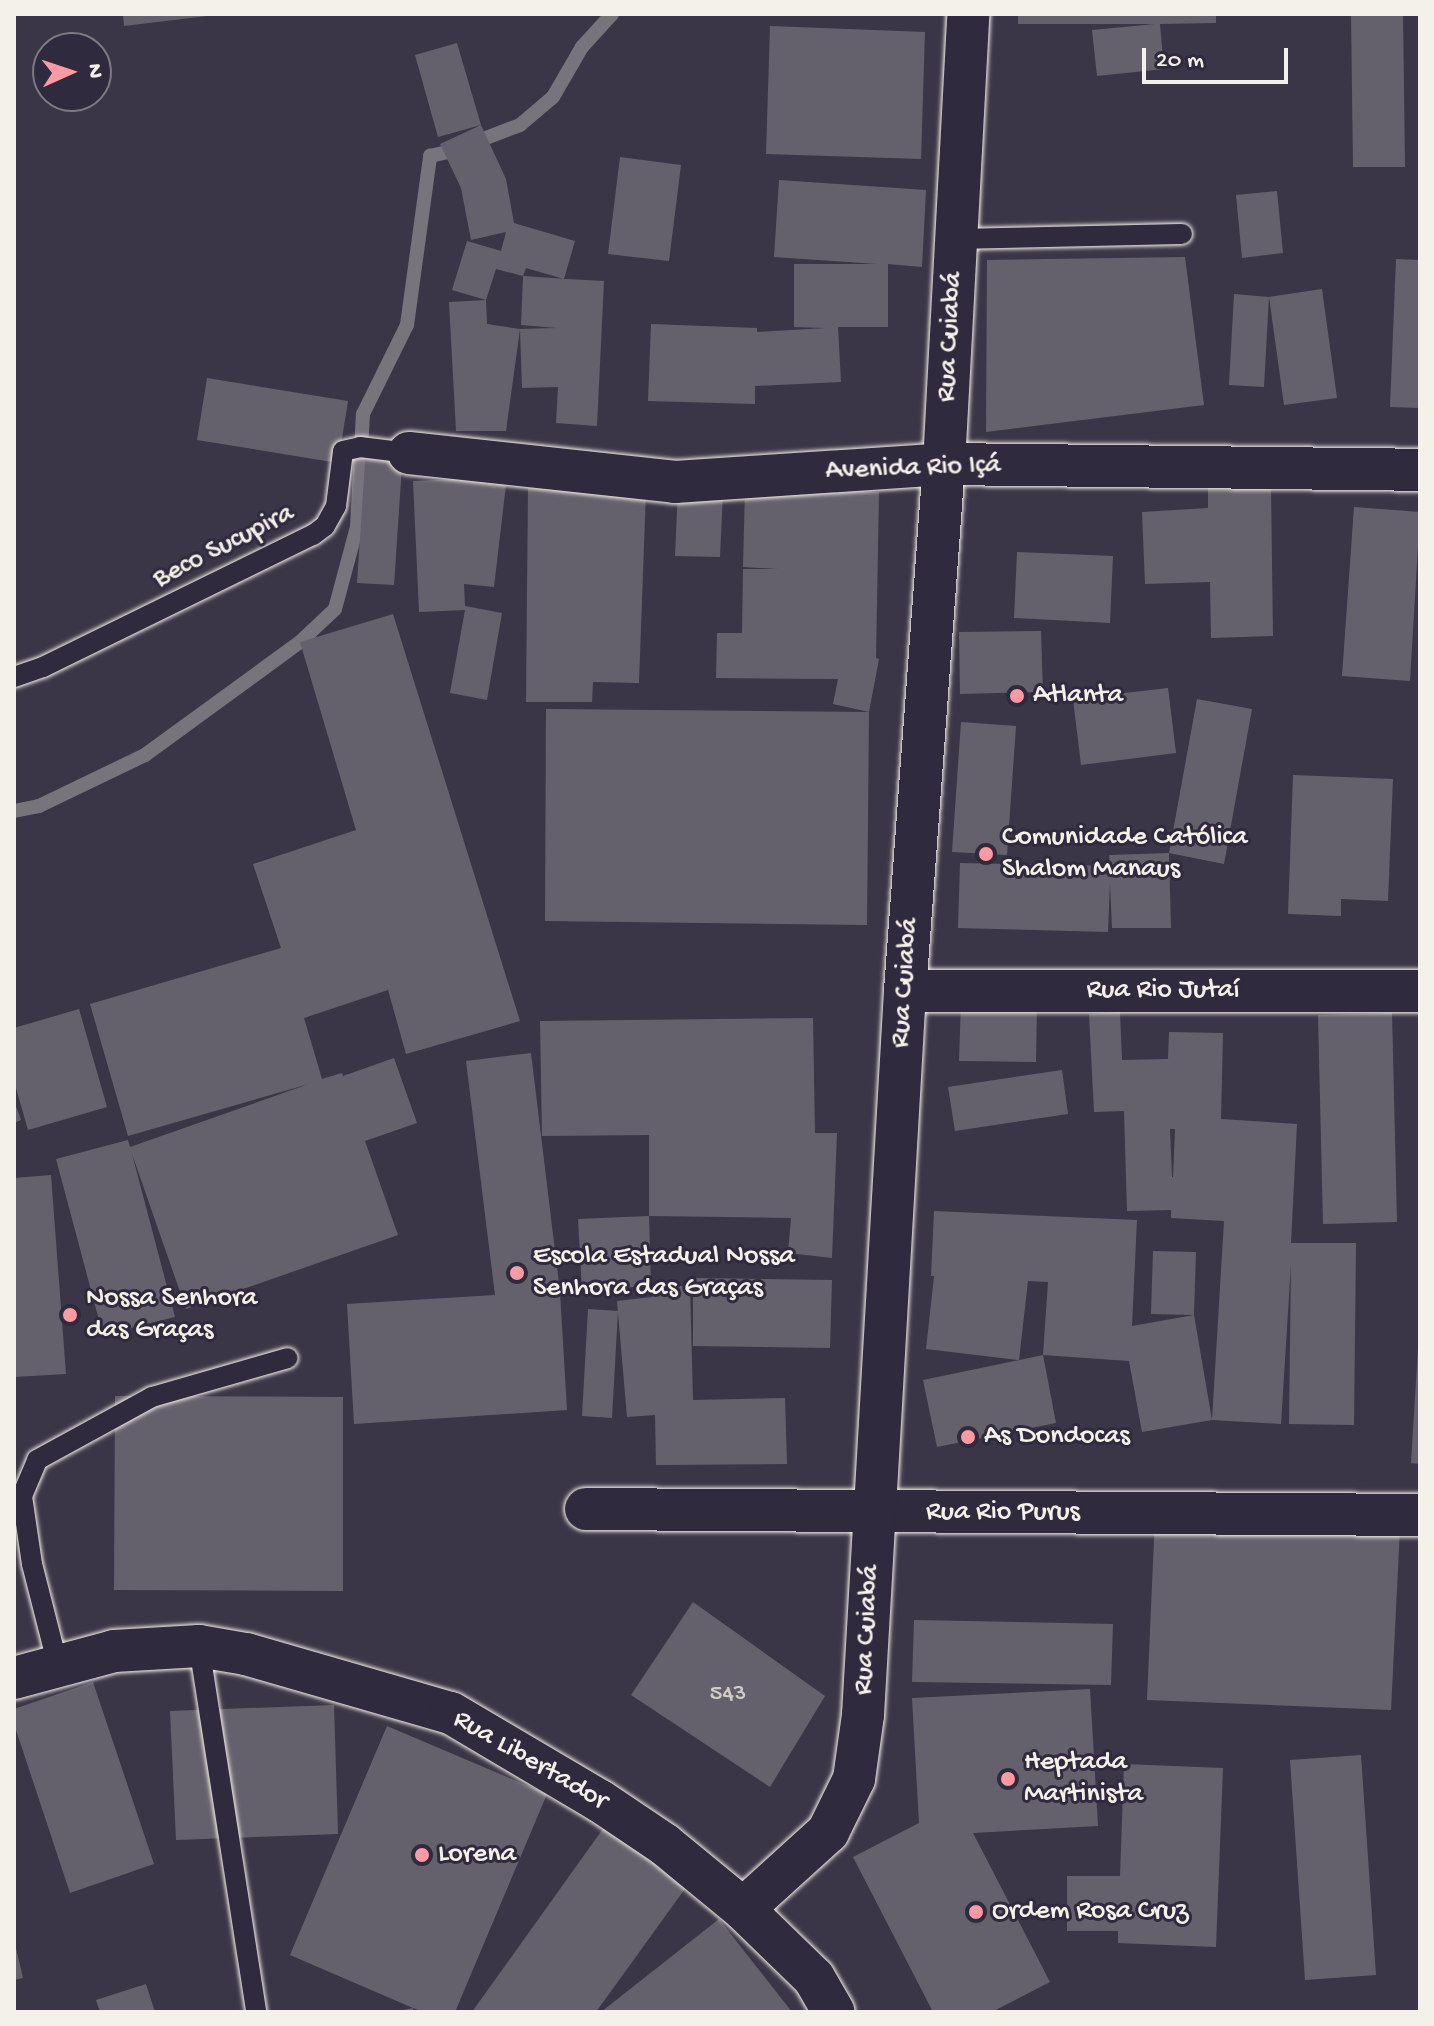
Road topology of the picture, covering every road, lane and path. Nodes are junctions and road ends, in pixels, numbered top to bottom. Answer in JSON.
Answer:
{"nodes":[{"id":1,"x":968,"y":14,"type":"edge"},
{"id":2,"x":1182,"y":234,"type":"dead end"},
{"id":3,"x":956,"y":239,"type":"junction"},
{"id":4,"x":393,"y":451,"type":"joint"},
{"id":5,"x":944,"y":464,"type":"junction"},
{"id":6,"x":1420,"y":470,"type":"edge"},
{"id":7,"x":14,"y":677,"type":"edge"},
{"id":8,"x":905,"y":991,"type":"junction"},
{"id":9,"x":1420,"y":991,"type":"edge"},
{"id":10,"x":288,"y":1358,"type":"dead end"},
{"id":11,"x":586,"y":1509,"type":"dead end"},
{"id":12,"x":874,"y":1512,"type":"junction"},
{"id":13,"x":1420,"y":1515,"type":"edge"},
{"id":14,"x":199,"y":1646,"type":"junction"},
{"id":15,"x":58,"y":1666,"type":"junction"},
{"id":16,"x":14,"y":1678,"type":"edge"},
{"id":17,"x":743,"y":1909,"type":"junction"},
{"id":18,"x":256,"y":2012,"type":"edge"},
{"id":19,"x":834,"y":2012,"type":"edge"}],
"edges":[{"from":1,"to":3,"type":"street","name":"Rua Cuiabá"},
{"from":2,"to":3,"type":"lane"},
{"from":3,"to":5,"type":"street","name":"Rua Cuiabá"},
{"from":4,"to":5,"type":"street","name":"Avenida Rio Içá"},
{"from":4,"to":7,"type":"lane","name":"Beco Sucupira"},
{"from":5,"to":6,"type":"street","name":"Avenida Rio Içá"},
{"from":5,"to":8,"type":"street","name":"Rua Cuiabá"},
{"from":8,"to":9,"type":"street","name":"Rua Rio Jutaí"},
{"from":8,"to":12,"type":"street","name":"Rua Cuiabá"},
{"from":10,"to":15,"type":"lane"},
{"from":11,"to":12,"type":"street","name":"Rua Rio Purus"},
{"from":12,"to":13,"type":"street","name":"Rua Rio Purus"},
{"from":12,"to":17,"type":"street","name":"Rua Cuiabá"},
{"from":14,"to":15,"type":"street","name":"Rua Libertador"},
{"from":14,"to":17,"type":"street","name":"Rua Libertador"},
{"from":14,"to":18,"type":"lane"},
{"from":15,"to":16,"type":"street","name":"Rua Libertador"},
{"from":17,"to":19,"type":"street","name":"Rua Libertador"}]}
